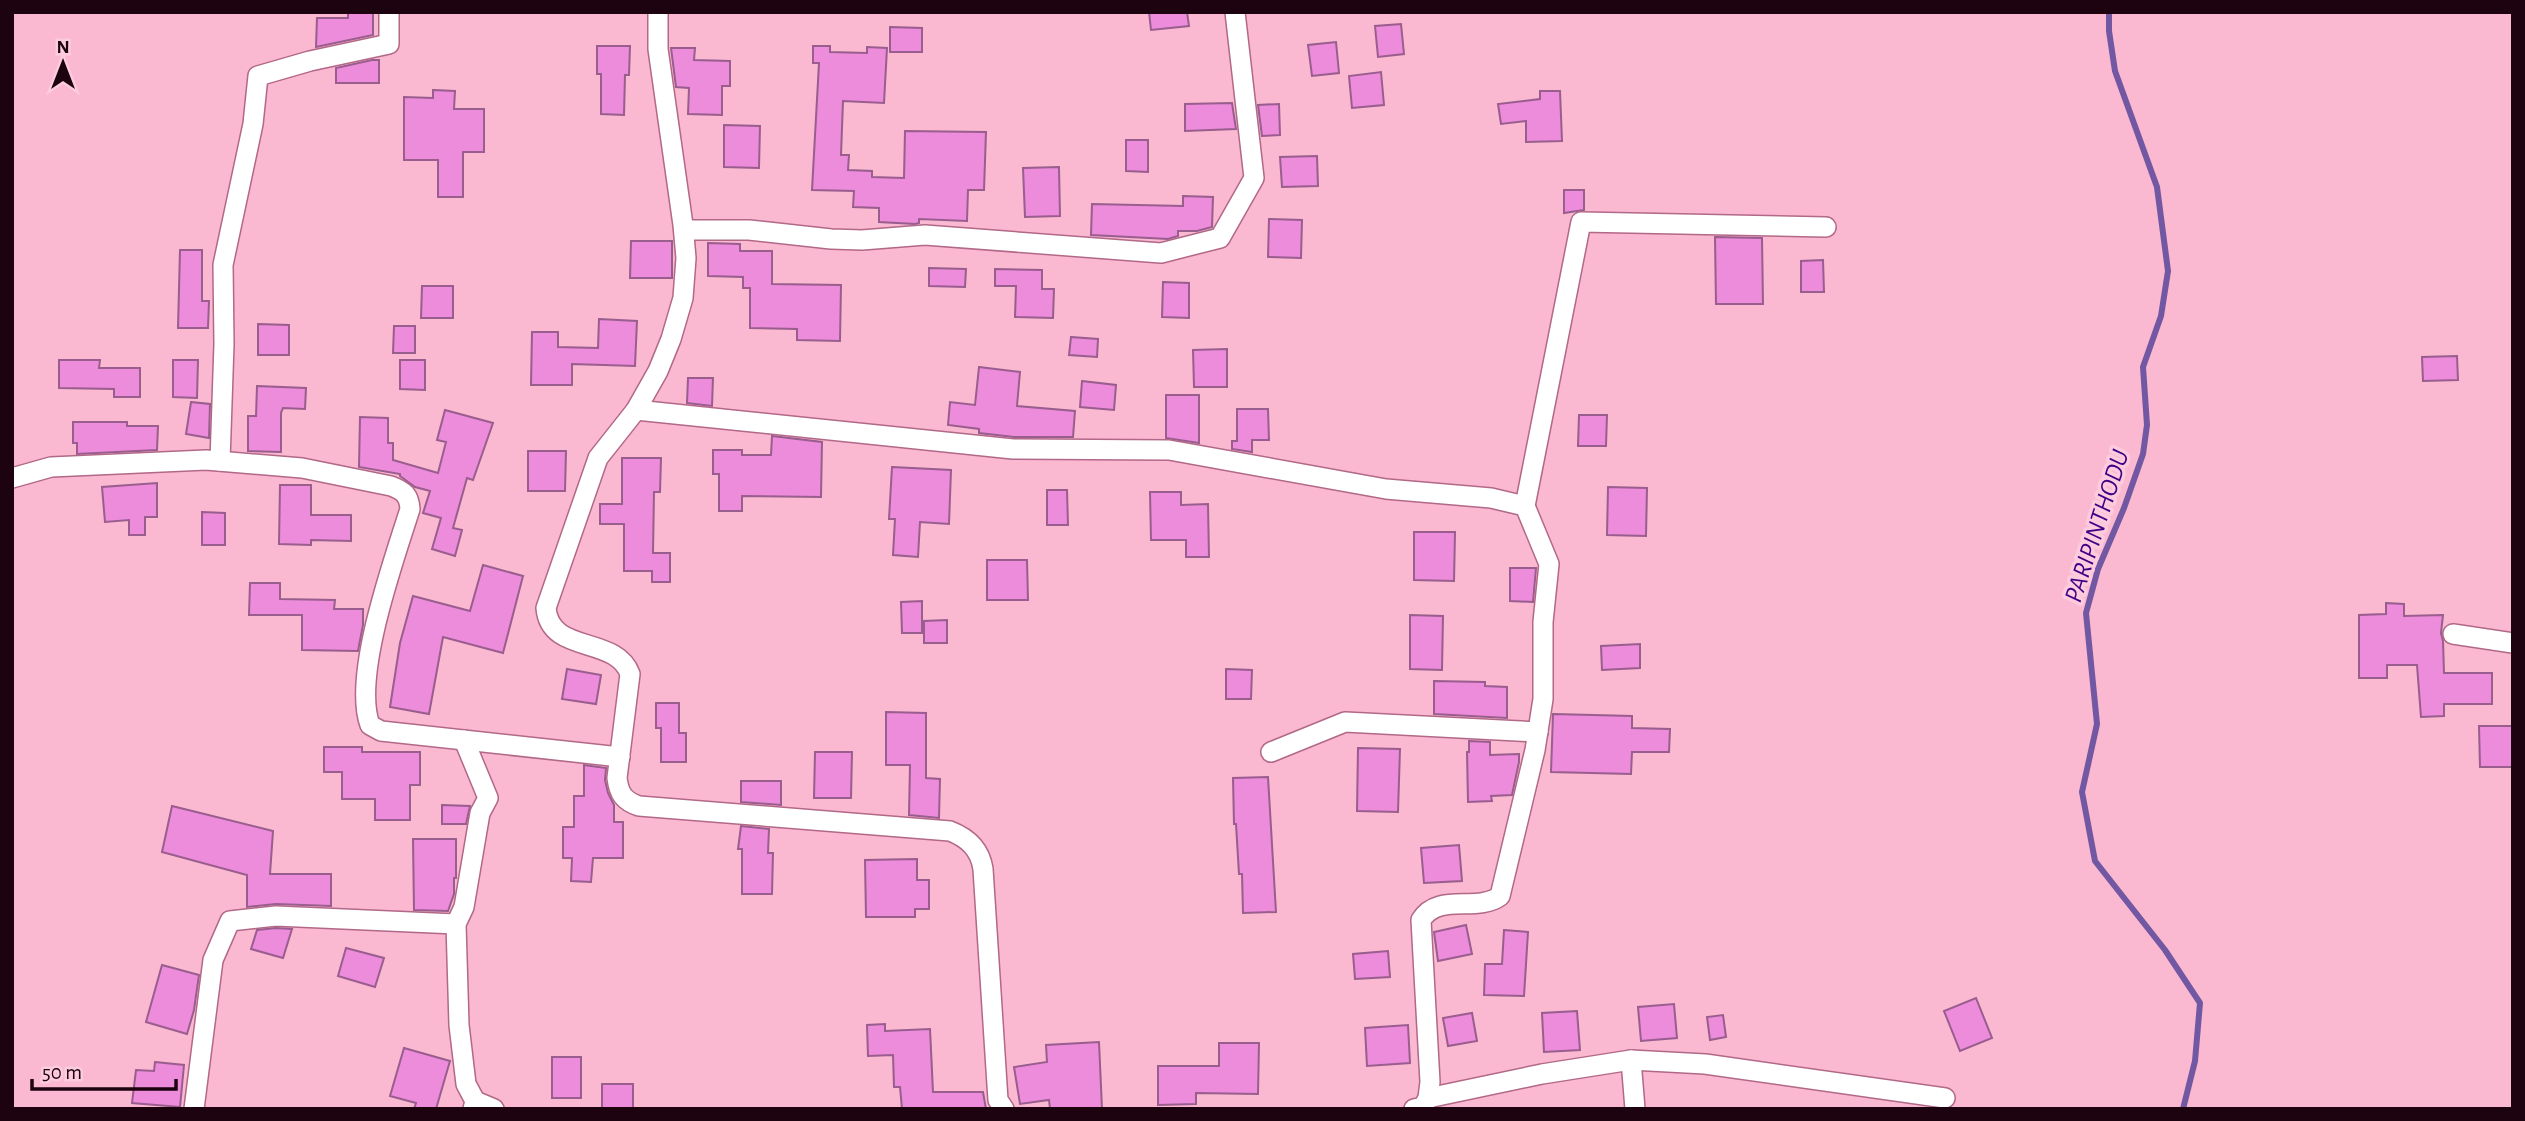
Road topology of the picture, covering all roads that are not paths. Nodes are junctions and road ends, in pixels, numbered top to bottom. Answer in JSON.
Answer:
{"nodes":[{"id":1,"x":389,"y":12,"type":"edge"},
{"id":2,"x":658,"y":12,"type":"edge"},
{"id":3,"x":1236,"y":12,"type":"edge"},
{"id":4,"x":1826,"y":227,"type":"dead end"},
{"id":5,"x":684,"y":230,"type":"junction"},
{"id":6,"x":636,"y":410,"type":"junction"},
{"id":7,"x":220,"y":461,"type":"junction"},
{"id":8,"x":12,"y":478,"type":"edge"},
{"id":9,"x":1525,"y":506,"type":"junction"},
{"id":10,"x":2453,"y":634,"type":"dead end"},
{"id":11,"x":2513,"y":643,"type":"edge"},
{"id":12,"x":1538,"y":732,"type":"junction"},
{"id":13,"x":464,"y":740,"type":"junction"},
{"id":14,"x":1270,"y":752,"type":"dead end"},
{"id":15,"x":620,"y":757,"type":"junction"},
{"id":16,"x":456,"y":924,"type":"junction"},
{"id":17,"x":1630,"y":1060,"type":"junction"},
{"id":18,"x":1945,"y":1098,"type":"dead end"},
{"id":19,"x":1421,"y":1103,"type":"edge"},
{"id":20,"x":474,"y":1105,"type":"edge"},
{"id":21,"x":999,"y":1106,"type":"edge"},
{"id":22,"x":194,"y":1109,"type":"edge"},
{"id":23,"x":494,"y":1109,"type":"edge"},
{"id":24,"x":1635,"y":1109,"type":"edge"}],
"edges":[{"from":1,"to":7,"type":"street"},
{"from":2,"to":5,"type":"street"},
{"from":3,"to":5,"type":"street"},
{"from":4,"to":9,"type":"street"},
{"from":5,"to":6,"type":"street"},
{"from":6,"to":9,"type":"street"},
{"from":6,"to":15,"type":"street"},
{"from":7,"to":8,"type":"street"},
{"from":7,"to":13,"type":"street"},
{"from":9,"to":12,"type":"street"},
{"from":10,"to":11,"type":"street"},
{"from":12,"to":14,"type":"street"},
{"from":12,"to":19,"type":"street"},
{"from":13,"to":15,"type":"street"},
{"from":13,"to":16,"type":"street"},
{"from":15,"to":21,"type":"street"},
{"from":16,"to":20,"type":"street"},
{"from":16,"to":22,"type":"street"},
{"from":17,"to":18,"type":"street"},
{"from":17,"to":19,"type":"street"},
{"from":17,"to":24,"type":"street"},
{"from":20,"to":23,"type":"street"}]}
